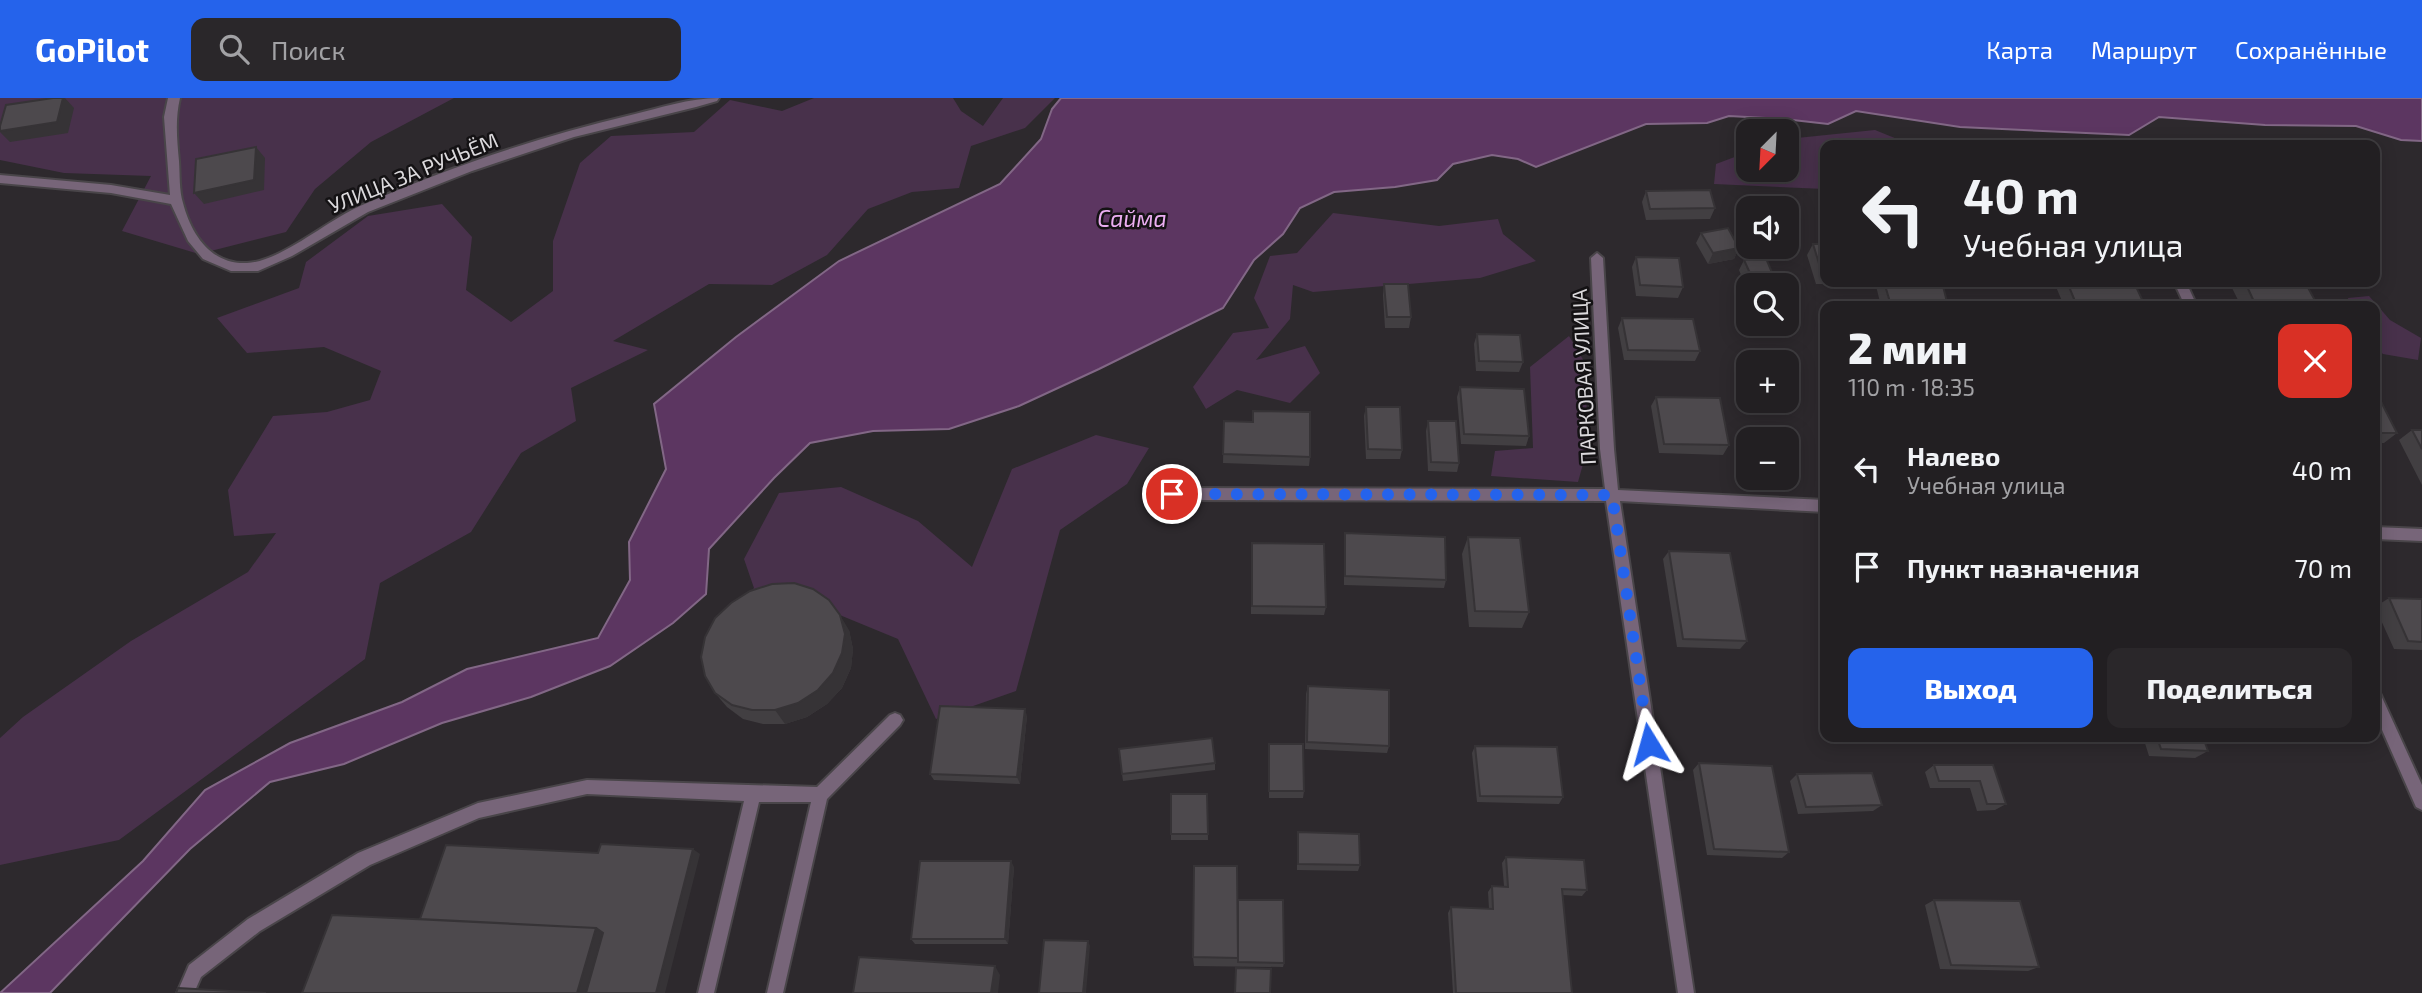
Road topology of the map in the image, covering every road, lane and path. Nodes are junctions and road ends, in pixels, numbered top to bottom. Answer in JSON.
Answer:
{"nodes":[{"id":1,"x":174,"y":98,"type":"edge"},
{"id":2,"x":713,"y":98,"type":"edge"},
{"id":3,"x":0,"y":179,"type":"edge"},
{"id":4,"x":176,"y":201,"type":"junction"},
{"id":5,"x":1597,"y":258,"type":"dead end"},
{"id":6,"x":1172,"y":494,"type":"dead end"},
{"id":7,"x":1612,"y":495,"type":"junction"},
{"id":8,"x":1820,"y":506,"type":"edge"},
{"id":9,"x":2380,"y":533,"type":"edge"},
{"id":10,"x":2422,"y":536,"type":"edge"},
{"id":11,"x":2380,"y":709,"type":"edge"},
{"id":12,"x":895,"y":720,"type":"dead end"},
{"id":13,"x":753,"y":794,"type":"junction"},
{"id":14,"x":820,"y":795,"type":"junction"},
{"id":15,"x":2422,"y":802,"type":"edge"},
{"id":16,"x":185,"y":993,"type":"edge"},
{"id":17,"x":706,"y":993,"type":"edge"},
{"id":18,"x":775,"y":993,"type":"edge"},
{"id":19,"x":1686,"y":993,"type":"edge"}],
"edges":[{"from":1,"to":4,"type":"street","name":"УЛИЦА ЗА РУЧЬЁМ"},
{"from":2,"to":4,"type":"street","name":"УЛИЦА ЗА РУЧЬЁМ"},
{"from":3,"to":4,"type":"street"},
{"from":5,"to":7,"type":"street","name":"ПАРКОВАЯ УЛИЦА"},
{"from":6,"to":7,"type":"street"},
{"from":7,"to":8,"type":"street"},
{"from":7,"to":19,"type":"street","name":"ПАРКОВАЯ УЛИЦА"},
{"from":9,"to":10,"type":"street"},
{"from":11,"to":15,"type":"street"},
{"from":12,"to":14,"type":"street"},
{"from":13,"to":14,"type":"street"},
{"from":13,"to":16,"type":"street"},
{"from":13,"to":17,"type":"street"},
{"from":14,"to":18,"type":"street"}]}
